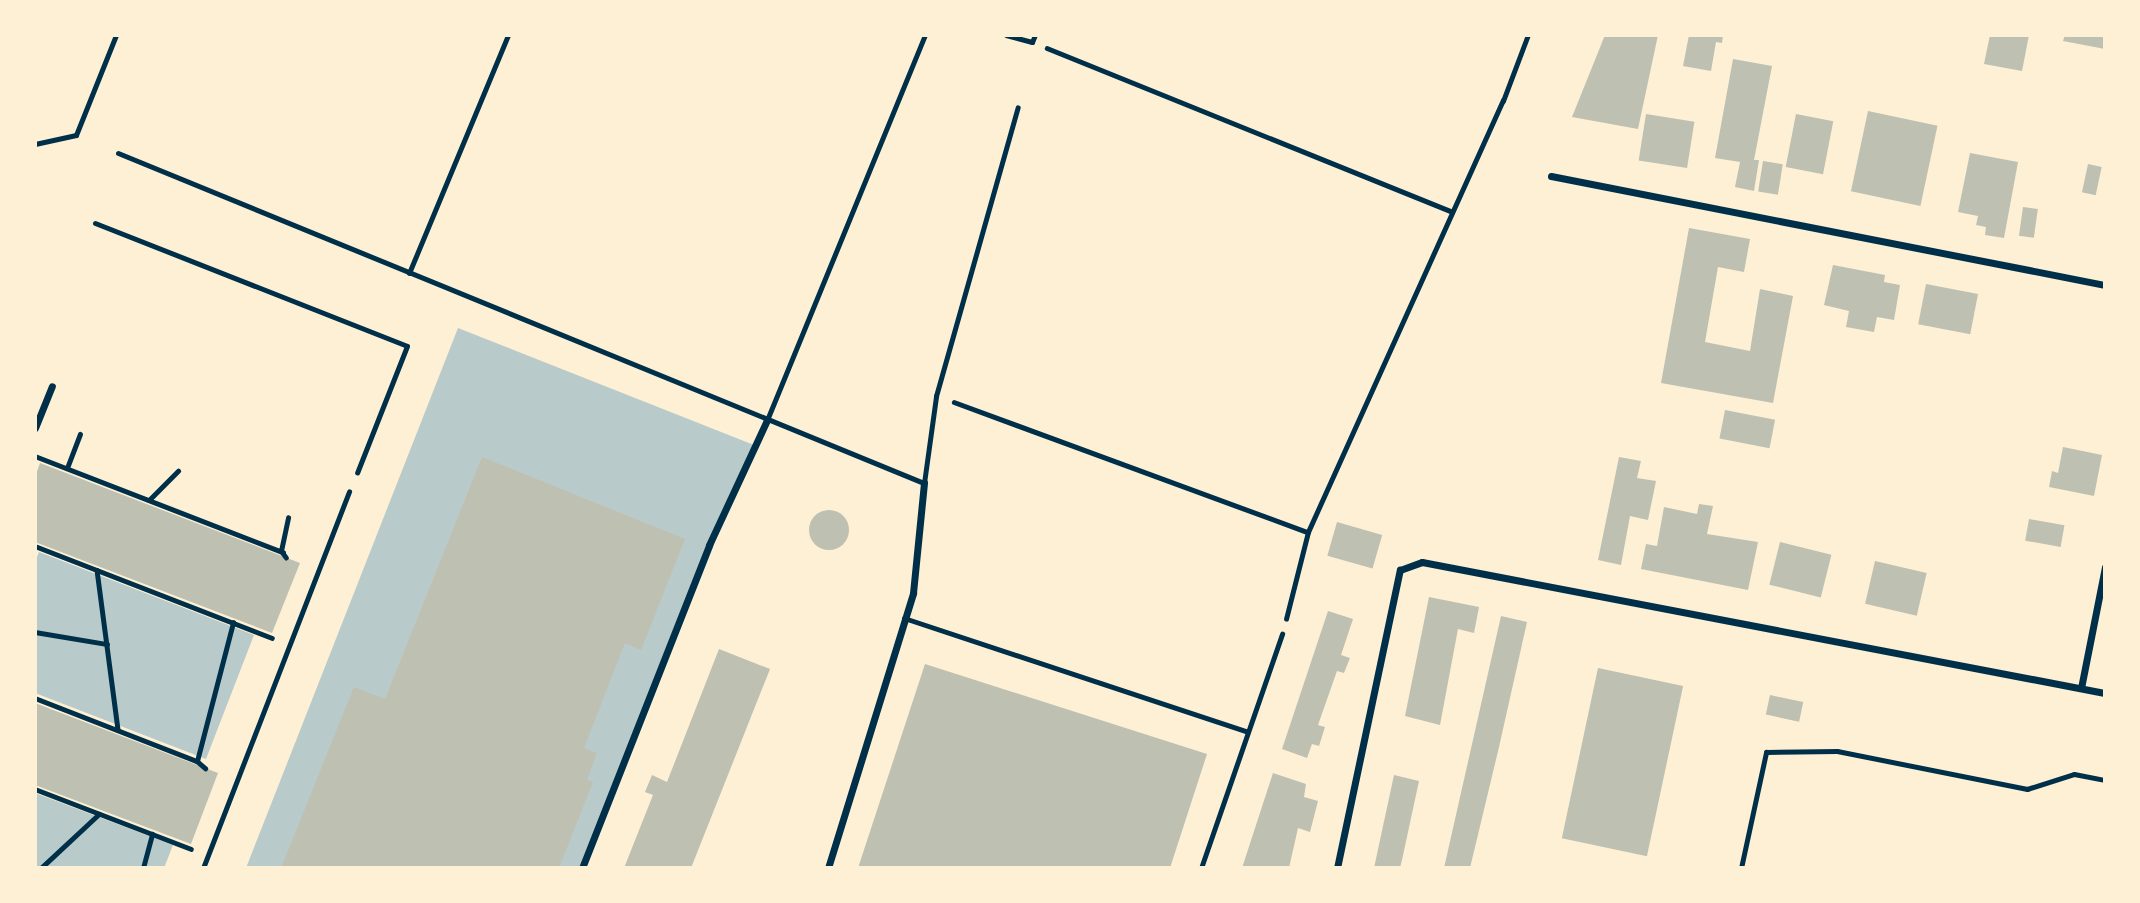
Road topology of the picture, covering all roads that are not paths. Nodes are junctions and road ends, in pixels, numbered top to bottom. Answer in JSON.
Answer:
{"nodes":[{"id":1,"x":116,"y":35,"type":"edge"},
{"id":2,"x":508,"y":35,"type":"edge"},
{"id":3,"x":925,"y":35,"type":"edge"},
{"id":4,"x":1006,"y":35,"type":"edge"},
{"id":5,"x":1035,"y":35,"type":"edge"},
{"id":6,"x":1018,"y":107,"type":"dead end"},
{"id":7,"x":35,"y":144,"type":"edge"},
{"id":8,"x":118,"y":153,"type":"dead end"},
{"id":9,"x":1551,"y":176,"type":"dead end"},
{"id":10,"x":95,"y":223,"type":"dead end"},
{"id":11,"x":409,"y":273,"type":"junction"},
{"id":12,"x":2105,"y":285,"type":"edge"},
{"id":13,"x":52,"y":386,"type":"dead end"},
{"id":14,"x":767,"y":420,"type":"junction"},
{"id":15,"x":35,"y":428,"type":"edge"},
{"id":16,"x":357,"y":473,"type":"dead end"},
{"id":17,"x":924,"y":483,"type":"junction"},
{"id":18,"x":349,"y":491,"type":"dead end"},
{"id":19,"x":2105,"y":567,"type":"edge"},
{"id":20,"x":904,"y":618,"type":"junction"},
{"id":21,"x":1282,"y":634,"type":"road end"},
{"id":22,"x":2081,"y":688,"type":"junction"},
{"id":23,"x":2105,"y":693,"type":"edge"},
{"id":24,"x":1246,"y":731,"type":"junction"},
{"id":25,"x":2105,"y":779,"type":"edge"},
{"id":26,"x":203,"y":868,"type":"edge"},
{"id":27,"x":583,"y":868,"type":"edge"},
{"id":28,"x":828,"y":868,"type":"edge"},
{"id":29,"x":1201,"y":868,"type":"edge"},
{"id":30,"x":1337,"y":868,"type":"edge"},
{"id":31,"x":1741,"y":868,"type":"edge"}],
"edges":[{"from":1,"to":7,"type":"lane"},
{"from":2,"to":11,"type":"lane"},
{"from":3,"to":14,"type":"lane"},
{"from":4,"to":5,"type":"lane"},
{"from":6,"to":17,"type":"lane"},
{"from":8,"to":11,"type":"lane"},
{"from":9,"to":12,"type":"street"},
{"from":10,"to":16,"type":"lane"},
{"from":11,"to":14,"type":"lane"},
{"from":13,"to":15,"type":"street"},
{"from":14,"to":17,"type":"lane"},
{"from":14,"to":27,"type":"street"},
{"from":17,"to":20,"type":"street"},
{"from":18,"to":26,"type":"lane"},
{"from":19,"to":22,"type":"street"},
{"from":20,"to":24,"type":"lane"},
{"from":20,"to":28,"type":"street"},
{"from":21,"to":24,"type":"lane"},
{"from":22,"to":23,"type":"street"},
{"from":22,"to":30,"type":"street"},
{"from":24,"to":29,"type":"lane"},
{"from":25,"to":31,"type":"lane"}]}
